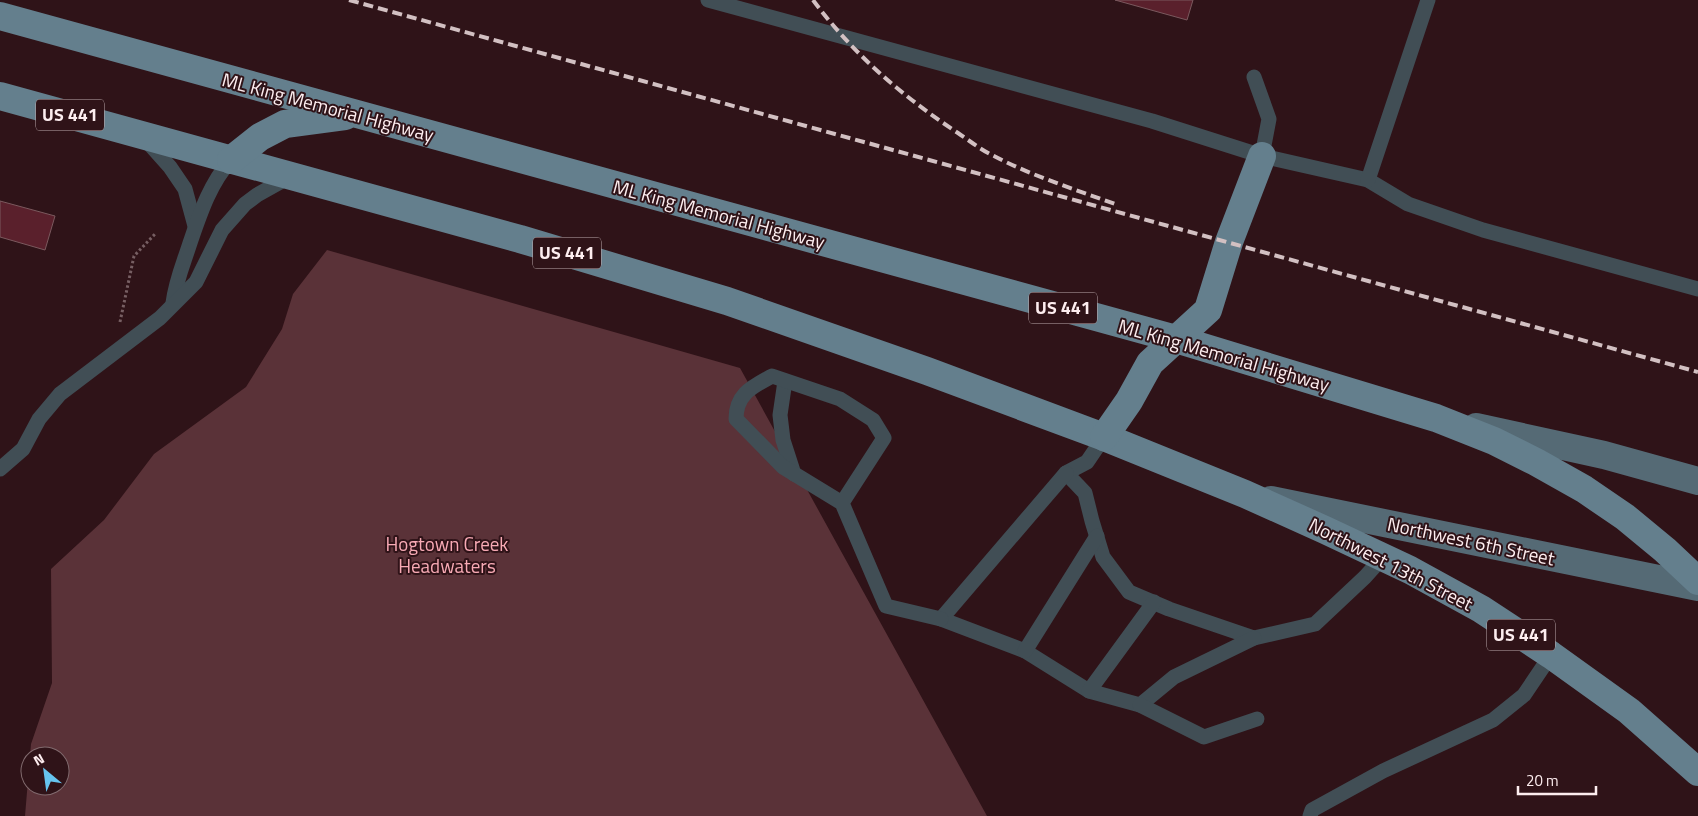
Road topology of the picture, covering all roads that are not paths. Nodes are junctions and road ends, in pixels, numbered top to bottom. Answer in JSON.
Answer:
{"nodes":[{"id":1,"x":708,"y":0,"type":"edge"},
{"id":2,"x":1428,"y":0,"type":"edge"},
{"id":3,"x":0,"y":16,"type":"edge"},
{"id":4,"x":1254,"y":77,"type":"dead end"},
{"id":5,"x":0,"y":96,"type":"edge"},
{"id":6,"x":356,"y":115,"type":"junction"},
{"id":7,"x":141,"y":135,"type":"junction"},
{"id":8,"x":1262,"y":156,"type":"junction"},
{"id":9,"x":231,"y":160,"type":"junction"},
{"id":10,"x":291,"y":176,"type":"junction"},
{"id":11,"x":1368,"y":180,"type":"junction"},
{"id":12,"x":195,"y":226,"type":"junction"},
{"id":13,"x":1698,"y":289,"type":"edge"},
{"id":14,"x":173,"y":303,"type":"junction"},
{"id":15,"x":1176,"y":339,"type":"junction"},
{"id":16,"x":785,"y":381,"type":"junction"},
{"id":17,"x":1436,"y":418,"type":"junction"},
{"id":18,"x":1104,"y":437,"type":"junction"},
{"id":19,"x":0,"y":469,"type":"edge"},
{"id":20,"x":1066,"y":473,"type":"junction"},
{"id":21,"x":794,"y":474,"type":"junction"},
{"id":22,"x":1698,"y":481,"type":"edge"},
{"id":23,"x":1245,"y":494,"type":"junction"},
{"id":24,"x":842,"y":503,"type":"junction"},
{"id":25,"x":1096,"y":536,"type":"junction"},
{"id":26,"x":1383,"y":557,"type":"junction"},
{"id":27,"x":1698,"y":581,"type":"edge"},
{"id":28,"x":1698,"y":587,"type":"edge"},
{"id":29,"x":1154,"y":602,"type":"junction"},
{"id":30,"x":941,"y":619,"type":"junction"},
{"id":31,"x":1254,"y":638,"type":"junction"},
{"id":32,"x":1025,"y":650,"type":"junction"},
{"id":33,"x":1551,"y":655,"type":"junction"},
{"id":34,"x":1089,"y":691,"type":"junction"},
{"id":35,"x":1140,"y":705,"type":"junction"},
{"id":36,"x":1257,"y":719,"type":"dead end"},
{"id":37,"x":1698,"y":772,"type":"edge"},
{"id":38,"x":1310,"y":816,"type":"edge"}],
"edges":[{"from":1,"to":8,"type":"lane"},
{"from":2,"to":11,"type":"lane"},
{"from":3,"to":6,"type":"main road","name":"ML King Memorial Highway","number":"US 441"},
{"from":4,"to":8,"type":"lane"},
{"from":5,"to":7,"type":"main road","number":"US 441"},
{"from":6,"to":9,"type":"main road"},
{"from":6,"to":15,"type":"main road","name":"ML King Memorial Highway","number":"US 441"},
{"from":7,"to":9,"type":"main road","number":"US 441"},
{"from":7,"to":12,"type":"lane"},
{"from":8,"to":11,"type":"lane"},
{"from":8,"to":15,"type":"main road"},
{"from":9,"to":10,"type":"main road","number":"US 441"},
{"from":9,"to":12,"type":"lane"},
{"from":10,"to":14,"type":"lane"},
{"from":10,"to":18,"type":"main road","number":"US 441"},
{"from":11,"to":13,"type":"lane"},
{"from":12,"to":14,"type":"lane"},
{"from":14,"to":19,"type":"lane"},
{"from":15,"to":17,"type":"main road","name":"ML King Memorial Highway","number":"US 441"},
{"from":15,"to":18,"type":"main road"},
{"from":16,"to":21,"type":"lane"},
{"from":16,"to":21,"type":"lane"},
{"from":16,"to":24,"type":"lane"},
{"from":17,"to":22,"type":"main road"},
{"from":17,"to":27,"type":"main road","number":"US 441"},
{"from":18,"to":20,"type":"lane"},
{"from":18,"to":23,"type":"main road","number":"US 441"},
{"from":20,"to":25,"type":"lane"},
{"from":20,"to":30,"type":"lane"},
{"from":21,"to":24,"type":"lane"},
{"from":23,"to":26,"type":"main road","name":"Northwest 13th Street","number":"US 441"},
{"from":23,"to":28,"type":"main road","name":"Northwest 6th Street"},
{"from":24,"to":30,"type":"lane"},
{"from":25,"to":29,"type":"lane"},
{"from":25,"to":32,"type":"lane"},
{"from":26,"to":31,"type":"lane"},
{"from":26,"to":33,"type":"main road","name":"Northwest 13th Street","number":"US 441"},
{"from":29,"to":31,"type":"lane"},
{"from":29,"to":34,"type":"lane"},
{"from":30,"to":32,"type":"lane"},
{"from":31,"to":35,"type":"lane"},
{"from":32,"to":34,"type":"lane"},
{"from":33,"to":37,"type":"main road","name":"Northwest 13th Street","number":"US 441"},
{"from":33,"to":38,"type":"lane"},
{"from":34,"to":35,"type":"lane"},
{"from":35,"to":36,"type":"lane"}]}
